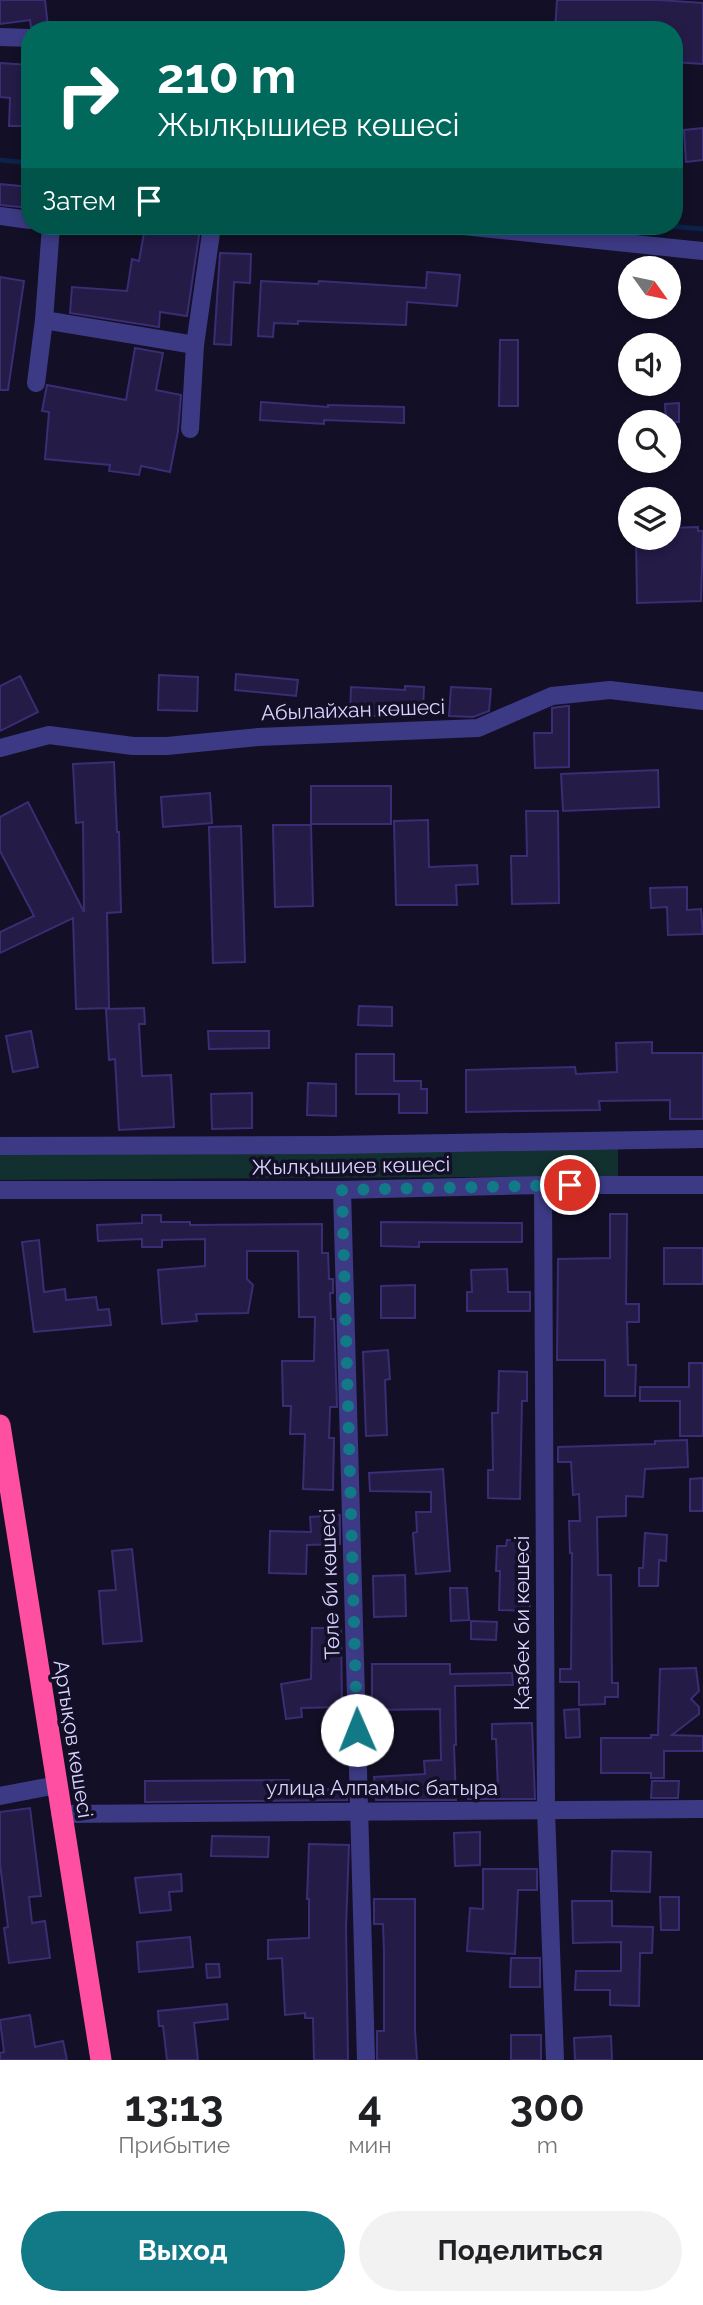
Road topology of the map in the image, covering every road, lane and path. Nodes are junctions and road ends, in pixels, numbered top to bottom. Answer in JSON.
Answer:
{"nodes":[{"id":1,"x":0,"y":37,"type":"edge"},
{"id":2,"x":21,"y":38,"type":"edge"},
{"id":3,"x":0,"y":216,"type":"edge"},
{"id":4,"x":21,"y":219,"type":"edge"},
{"id":5,"x":50,"y":235,"type":"edge"},
{"id":6,"x":211,"y":235,"type":"edge"},
{"id":7,"x":549,"y":235,"type":"edge"},
{"id":8,"x":703,"y":251,"type":"edge"},
{"id":9,"x":44,"y":320,"type":"junction"},
{"id":10,"x":195,"y":345,"type":"junction"},
{"id":11,"x":36,"y":383,"type":"dead end"},
{"id":12,"x":190,"y":429,"type":"dead end"},
{"id":13,"x":703,"y":701,"type":"edge"},
{"id":14,"x":0,"y":748,"type":"edge"},
{"id":15,"x":703,"y":1139,"type":"edge"},
{"id":16,"x":0,"y":1146,"type":"edge"},
{"id":17,"x":543,"y":1185,"type":"junction"},
{"id":18,"x":703,"y":1185,"type":"edge"},
{"id":19,"x":342,"y":1190,"type":"junction"},
{"id":20,"x":0,"y":1191,"type":"edge"},
{"id":21,"x":0,"y":1425,"type":"edge"},
{"id":22,"x":57,"y":1785,"type":"junction"},
{"id":23,"x":0,"y":1796,"type":"edge"},
{"id":24,"x":703,"y":1809,"type":"edge"},
{"id":25,"x":546,"y":1810,"type":"junction"},
{"id":26,"x":359,"y":1811,"type":"junction"},
{"id":27,"x":60,"y":1814,"type":"junction"},
{"id":28,"x":100,"y":2060,"type":"edge"},
{"id":29,"x":366,"y":2060,"type":"edge"},
{"id":30,"x":555,"y":2060,"type":"edge"}],
"edges":[{"from":1,"to":2,"type":"street"},
{"from":3,"to":4,"type":"street"},
{"from":5,"to":9,"type":"street"},
{"from":6,"to":10,"type":"street"},
{"from":7,"to":8,"type":"street"},
{"from":9,"to":10,"type":"street"},
{"from":9,"to":11,"type":"street"},
{"from":10,"to":12,"type":"street"},
{"from":13,"to":14,"type":"street","name":"Абылайхан көшесі"},
{"from":15,"to":16,"type":"street","name":"Жылқышиев көшесі"},
{"from":17,"to":18,"type":"street","name":"Жылқышиев көшесі"},
{"from":17,"to":19,"type":"street","name":"Жылқышиев көшесі"},
{"from":17,"to":25,"type":"street","name":"Қазбек би көшесі"},
{"from":19,"to":20,"type":"street","name":"Жылқышиев көшесі"},
{"from":19,"to":26,"type":"street","name":"Төле би көшесі"},
{"from":21,"to":22,"type":"highway","name":"Артықов көшесі"},
{"from":22,"to":23,"type":"street"},
{"from":22,"to":27,"type":"highway","name":"Артықов көшесі"},
{"from":24,"to":25,"type":"street","name":"улица Алпамыс батыра"},
{"from":25,"to":26,"type":"street","name":"улица Алпамыс батыра"},
{"from":25,"to":30,"type":"street","name":"Қазбек би көшесі"},
{"from":26,"to":27,"type":"street","name":"улица Алпамыс батыра"},
{"from":26,"to":29,"type":"street","name":"Төле би көшесі"},
{"from":27,"to":28,"type":"highway","name":"Артықов көшесі"}]}
